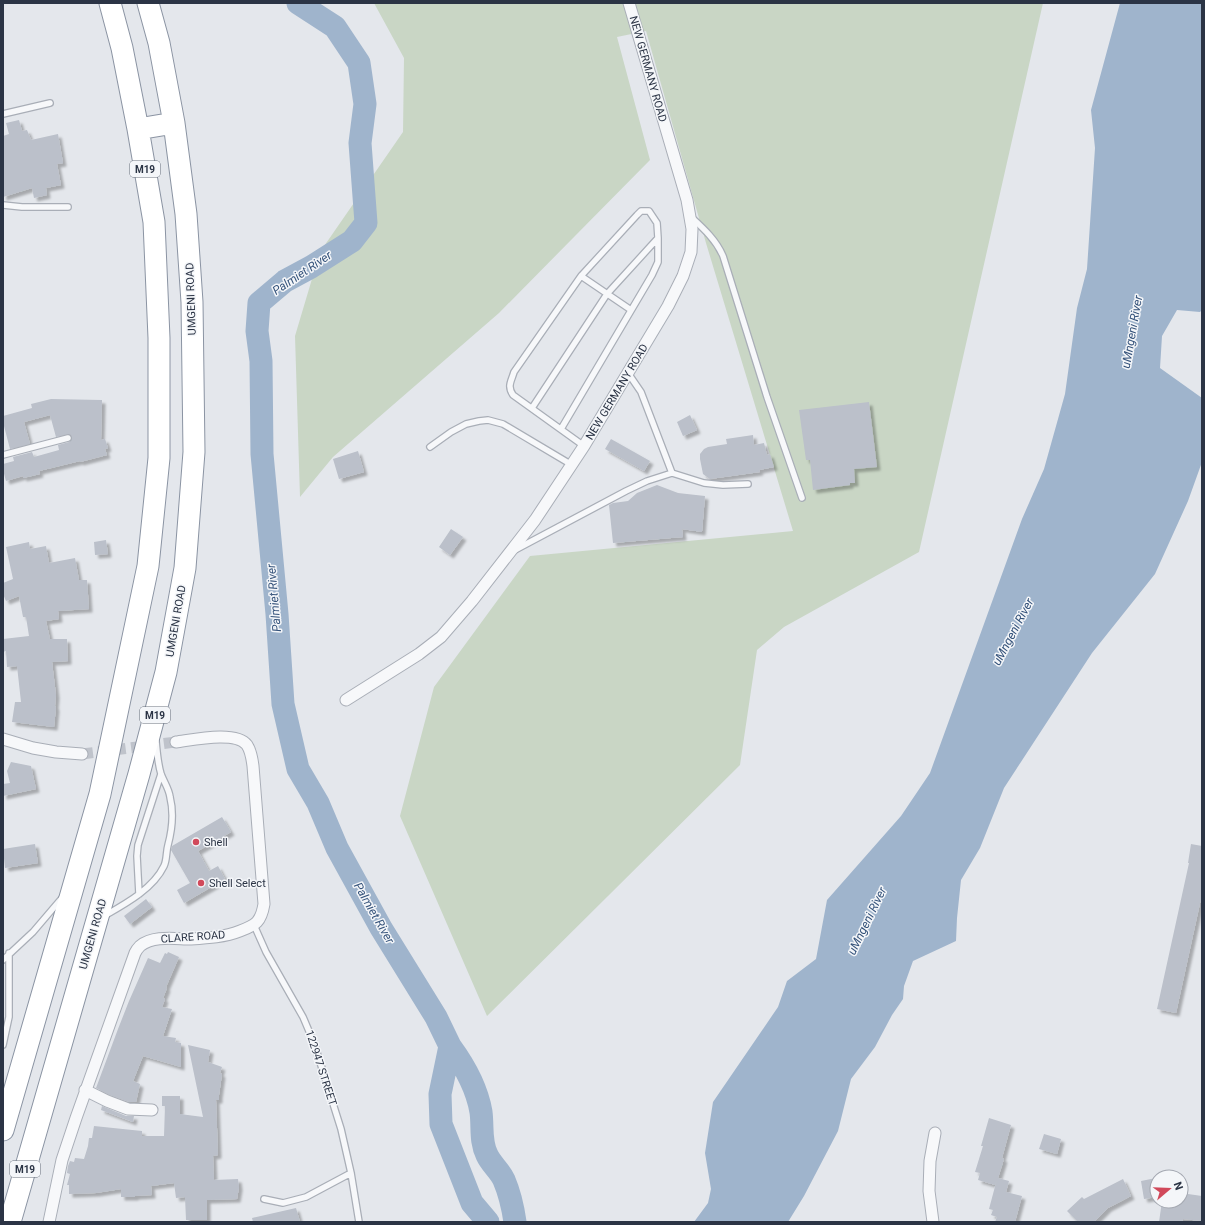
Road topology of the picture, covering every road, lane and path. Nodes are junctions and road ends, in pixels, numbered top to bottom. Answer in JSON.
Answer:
{"nodes":[{"id":1,"x":110,"y":3,"type":"edge"},
{"id":2,"x":148,"y":3,"type":"edge"},
{"id":3,"x":629,"y":3,"type":"edge"},
{"id":4,"x":50,"y":103,"type":"dead end"},
{"id":5,"x":3,"y":114,"type":"edge"},
{"id":6,"x":174,"y":124,"type":"junction"},
{"id":7,"x":138,"y":129,"type":"junction"},
{"id":8,"x":3,"y":205,"type":"edge"},
{"id":9,"x":68,"y":207,"type":"dead end"},
{"id":10,"x":690,"y":216,"type":"junction"},
{"id":11,"x":658,"y":238,"type":"junction"},
{"id":12,"x":581,"y":276,"type":"junction"},
{"id":13,"x":607,"y":294,"type":"junction"},
{"id":14,"x":631,"y":310,"type":"junction"},
{"id":15,"x":628,"y":372,"type":"junction"},
{"id":16,"x":532,"y":408,"type":"junction"},
{"id":17,"x":561,"y":429,"type":"junction"},
{"id":18,"x":68,"y":438,"type":"dead end"},
{"id":19,"x":584,"y":446,"type":"junction"},
{"id":20,"x":430,"y":447,"type":"dead end"},
{"id":21,"x":3,"y":455,"type":"edge"},
{"id":22,"x":572,"y":465,"type":"junction"},
{"id":23,"x":672,"y":473,"type":"junction"},
{"id":24,"x":748,"y":484,"type":"dead end"},
{"id":25,"x":802,"y":498,"type":"dead end"},
{"id":26,"x":509,"y":553,"type":"junction"},
{"id":27,"x":346,"y":700,"type":"dead end"},
{"id":28,"x":154,"y":717,"type":"junction"},
{"id":29,"x":3,"y":739,"type":"edge"},
{"id":30,"x":176,"y":742,"type":"tunnel mouth"},
{"id":31,"x":82,"y":754,"type":"tunnel mouth"},
{"id":32,"x":161,"y":774,"type":"junction"},
{"id":33,"x":75,"y":880,"type":"junction"},
{"id":34,"x":139,"y":894,"type":"junction"},
{"id":35,"x":97,"y":920,"type":"junction"},
{"id":36,"x":254,"y":925,"type":"junction"},
{"id":37,"x":9,"y":954,"type":"junction"},
{"id":38,"x":3,"y":960,"type":"edge"},
{"id":39,"x":3,"y":1045,"type":"edge"},
{"id":40,"x":85,"y":1090,"type":"junction"},
{"id":41,"x":152,"y":1110,"type":"dead end"},
{"id":42,"x":40,"y":1116,"type":"junction"},
{"id":43,"x":3,"y":1130,"type":"edge"},
{"id":44,"x":935,"y":1133,"type":"dead end"},
{"id":45,"x":351,"y":1173,"type":"junction"},
{"id":46,"x":264,"y":1199,"type":"dead end"},
{"id":47,"x":10,"y":1222,"type":"edge"},
{"id":48,"x":19,"y":1222,"type":"edge"},
{"id":49,"x":49,"y":1222,"type":"edge"},
{"id":50,"x":359,"y":1222,"type":"edge"},
{"id":51,"x":933,"y":1222,"type":"edge"}],
"edges":[{"from":1,"to":7,"type":"highway","number":"M19"},
{"from":2,"to":6,"type":"highway","name":"UMGENI ROAD","number":"M19"},
{"from":3,"to":10,"type":"street","name":"NEW GERMANY ROAD"},
{"from":4,"to":5,"type":"lane"},
{"from":6,"to":7,"type":"highway"},
{"from":6,"to":28,"type":"highway","name":"UMGENI ROAD","number":"M19"},
{"from":7,"to":33,"type":"highway","number":"M19"},
{"from":8,"to":9,"type":"lane"},
{"from":10,"to":15,"type":"street","name":"NEW GERMANY ROAD"},
{"from":10,"to":25,"type":"lane"},
{"from":11,"to":12,"type":"lane"},
{"from":11,"to":13,"type":"lane"},
{"from":11,"to":14,"type":"lane"},
{"from":12,"to":13,"type":"lane"},
{"from":12,"to":16,"type":"lane"},
{"from":13,"to":14,"type":"lane"},
{"from":13,"to":16,"type":"lane"},
{"from":14,"to":17,"type":"lane"},
{"from":15,"to":19,"type":"street","name":"NEW GERMANY ROAD"},
{"from":15,"to":23,"type":"lane"},
{"from":16,"to":17,"type":"lane"},
{"from":17,"to":19,"type":"lane"},
{"from":18,"to":21,"type":"lane"},
{"from":19,"to":22,"type":"street","name":"NEW GERMANY ROAD"},
{"from":20,"to":22,"type":"lane"},
{"from":22,"to":26,"type":"street","name":"NEW GERMANY ROAD"},
{"from":23,"to":24,"type":"lane"},
{"from":23,"to":26,"type":"lane"},
{"from":26,"to":27,"type":"street","name":"NEW GERMANY ROAD"},
{"from":28,"to":32,"type":"lane"},
{"from":28,"to":35,"type":"highway","name":"UMGENI ROAD","number":"M19"},
{"from":29,"to":31,"type":"street"},
{"from":30,"to":36,"type":"street"},
{"from":32,"to":34,"type":"lane"},
{"from":32,"to":34,"type":"lane"},
{"from":33,"to":37,"type":"lane"},
{"from":33,"to":43,"type":"highway","number":"M19"},
{"from":34,"to":35,"type":"lane"},
{"from":35,"to":42,"type":"highway","name":"UMGENI ROAD","number":"M19"},
{"from":36,"to":40,"type":"street","name":"CLARE ROAD"},
{"from":36,"to":45,"type":"lane","name":"122947 STREET"},
{"from":37,"to":38,"type":"lane"},
{"from":37,"to":39,"type":"lane"},
{"from":40,"to":41,"type":"street"},
{"from":40,"to":49,"type":"street","name":"CLARE ROAD"},
{"from":42,"to":47,"type":"highway","name":"UMGENI ROAD","number":"M19"},
{"from":42,"to":48,"type":"highway"},
{"from":44,"to":51,"type":"street"},
{"from":45,"to":46,"type":"lane"},
{"from":45,"to":50,"type":"lane","name":"122947 STREET"}]}
